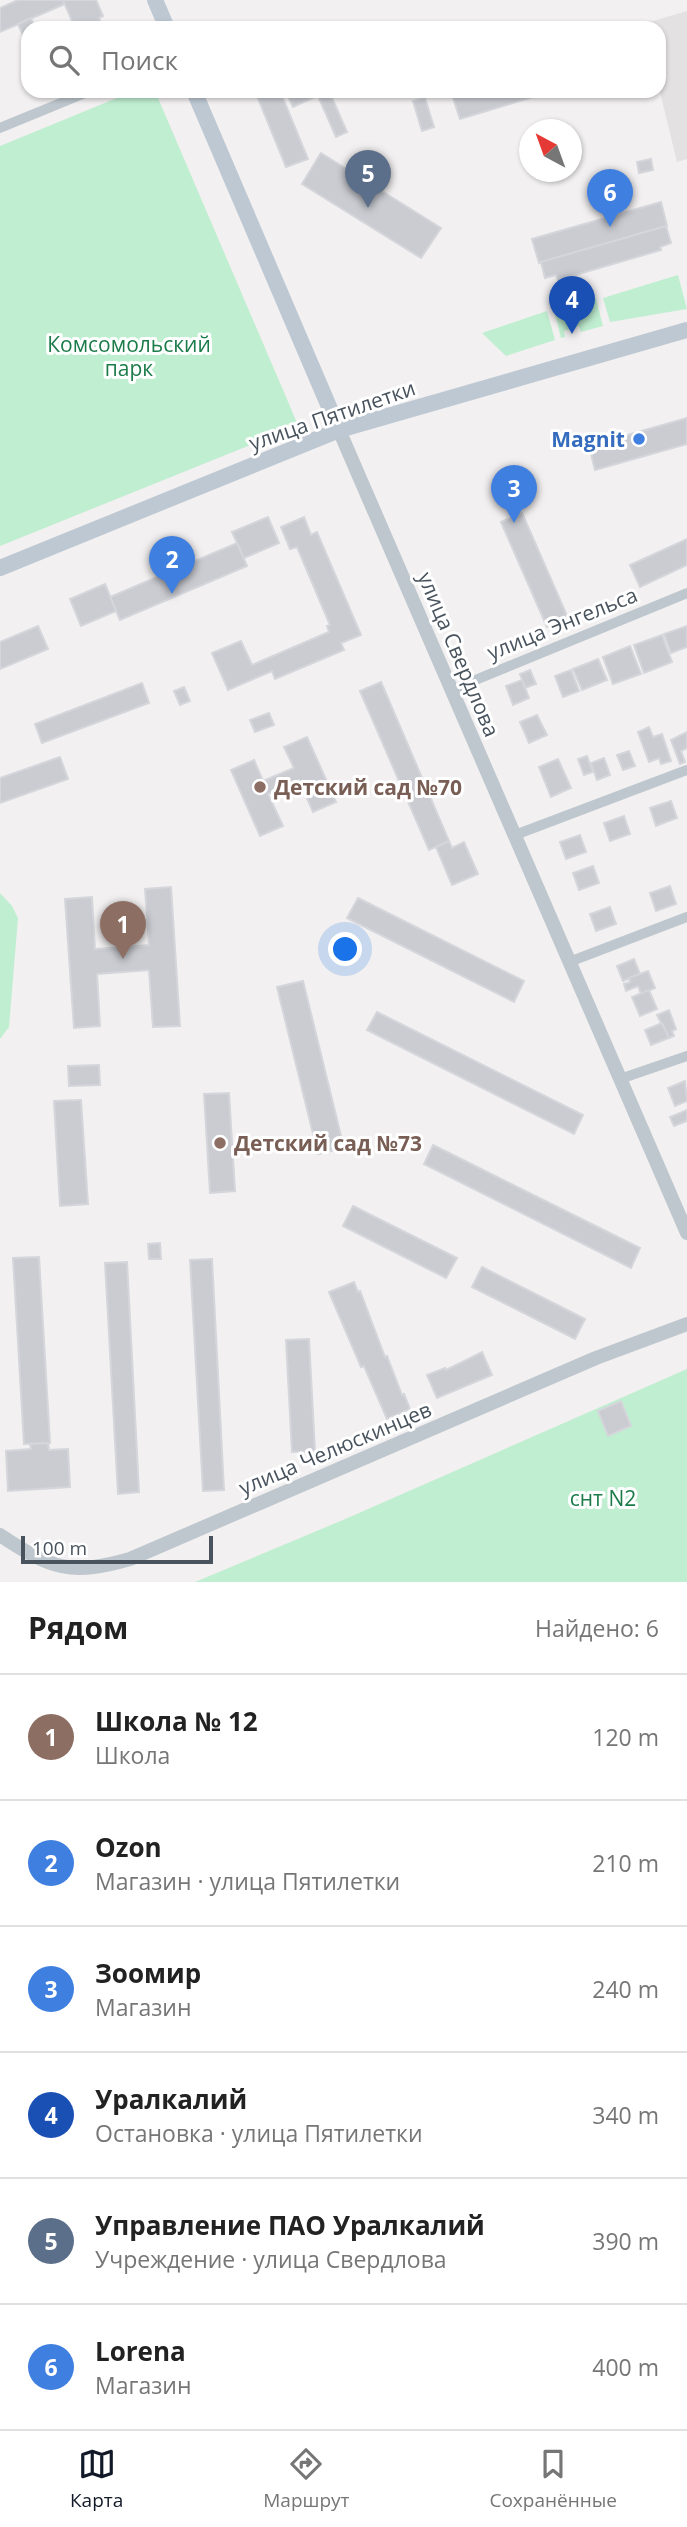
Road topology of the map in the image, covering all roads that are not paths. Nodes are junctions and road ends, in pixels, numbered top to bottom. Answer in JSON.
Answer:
{"nodes":[{"id":1,"x":155,"y":0,"type":"edge"},
{"id":2,"x":164,"y":21,"type":"edge"},
{"id":3,"x":73,"y":98,"type":"edge"},
{"id":4,"x":197,"y":98,"type":"edge"},
{"id":5,"x":0,"y":128,"type":"edge"},
{"id":6,"x":687,"y":330,"type":"edge"},
{"id":7,"x":339,"y":430,"type":"junction"},
{"id":8,"x":0,"y":568,"type":"edge"},
{"id":9,"x":687,"y":593,"type":"edge"},
{"id":10,"x":451,"y":690,"type":"junction"},
{"id":11,"x":687,"y":770,"type":"edge"},
{"id":12,"x":514,"y":835,"type":"junction"},
{"id":13,"x":687,"y":917,"type":"edge"},
{"id":14,"x":569,"y":962,"type":"junction"},
{"id":15,"x":687,"y":1056,"type":"edge"},
{"id":16,"x":620,"y":1079,"type":"junction"},
{"id":17,"x":687,"y":1233,"type":"edge"},
{"id":18,"x":687,"y":1324,"type":"edge"},
{"id":19,"x":0,"y":1535,"type":"edge"}],
"edges":[{"from":1,"to":2,"type":"main road"},
{"from":3,"to":5,"type":"street"},
{"from":4,"to":7,"type":"main road","name":"улица Свердлова"},
{"from":6,"to":7,"type":"main road","name":"улица Пятилетки"},
{"from":7,"to":8,"type":"main road","name":"улица Пятилетки"},
{"from":7,"to":10,"type":"street","name":"улица Свердлова"},
{"from":9,"to":10,"type":"street","name":"улица Энгельса"},
{"from":10,"to":12,"type":"street","name":"улица Свердлова"},
{"from":11,"to":12,"type":"street"},
{"from":12,"to":14,"type":"street","name":"улица Свердлова"},
{"from":13,"to":14,"type":"street"},
{"from":14,"to":16,"type":"street","name":"улица Свердлова"},
{"from":15,"to":16,"type":"street"},
{"from":16,"to":17,"type":"street","name":"улица Свердлова"},
{"from":18,"to":19,"type":"street","name":"улица Челюскинцев"}]}
